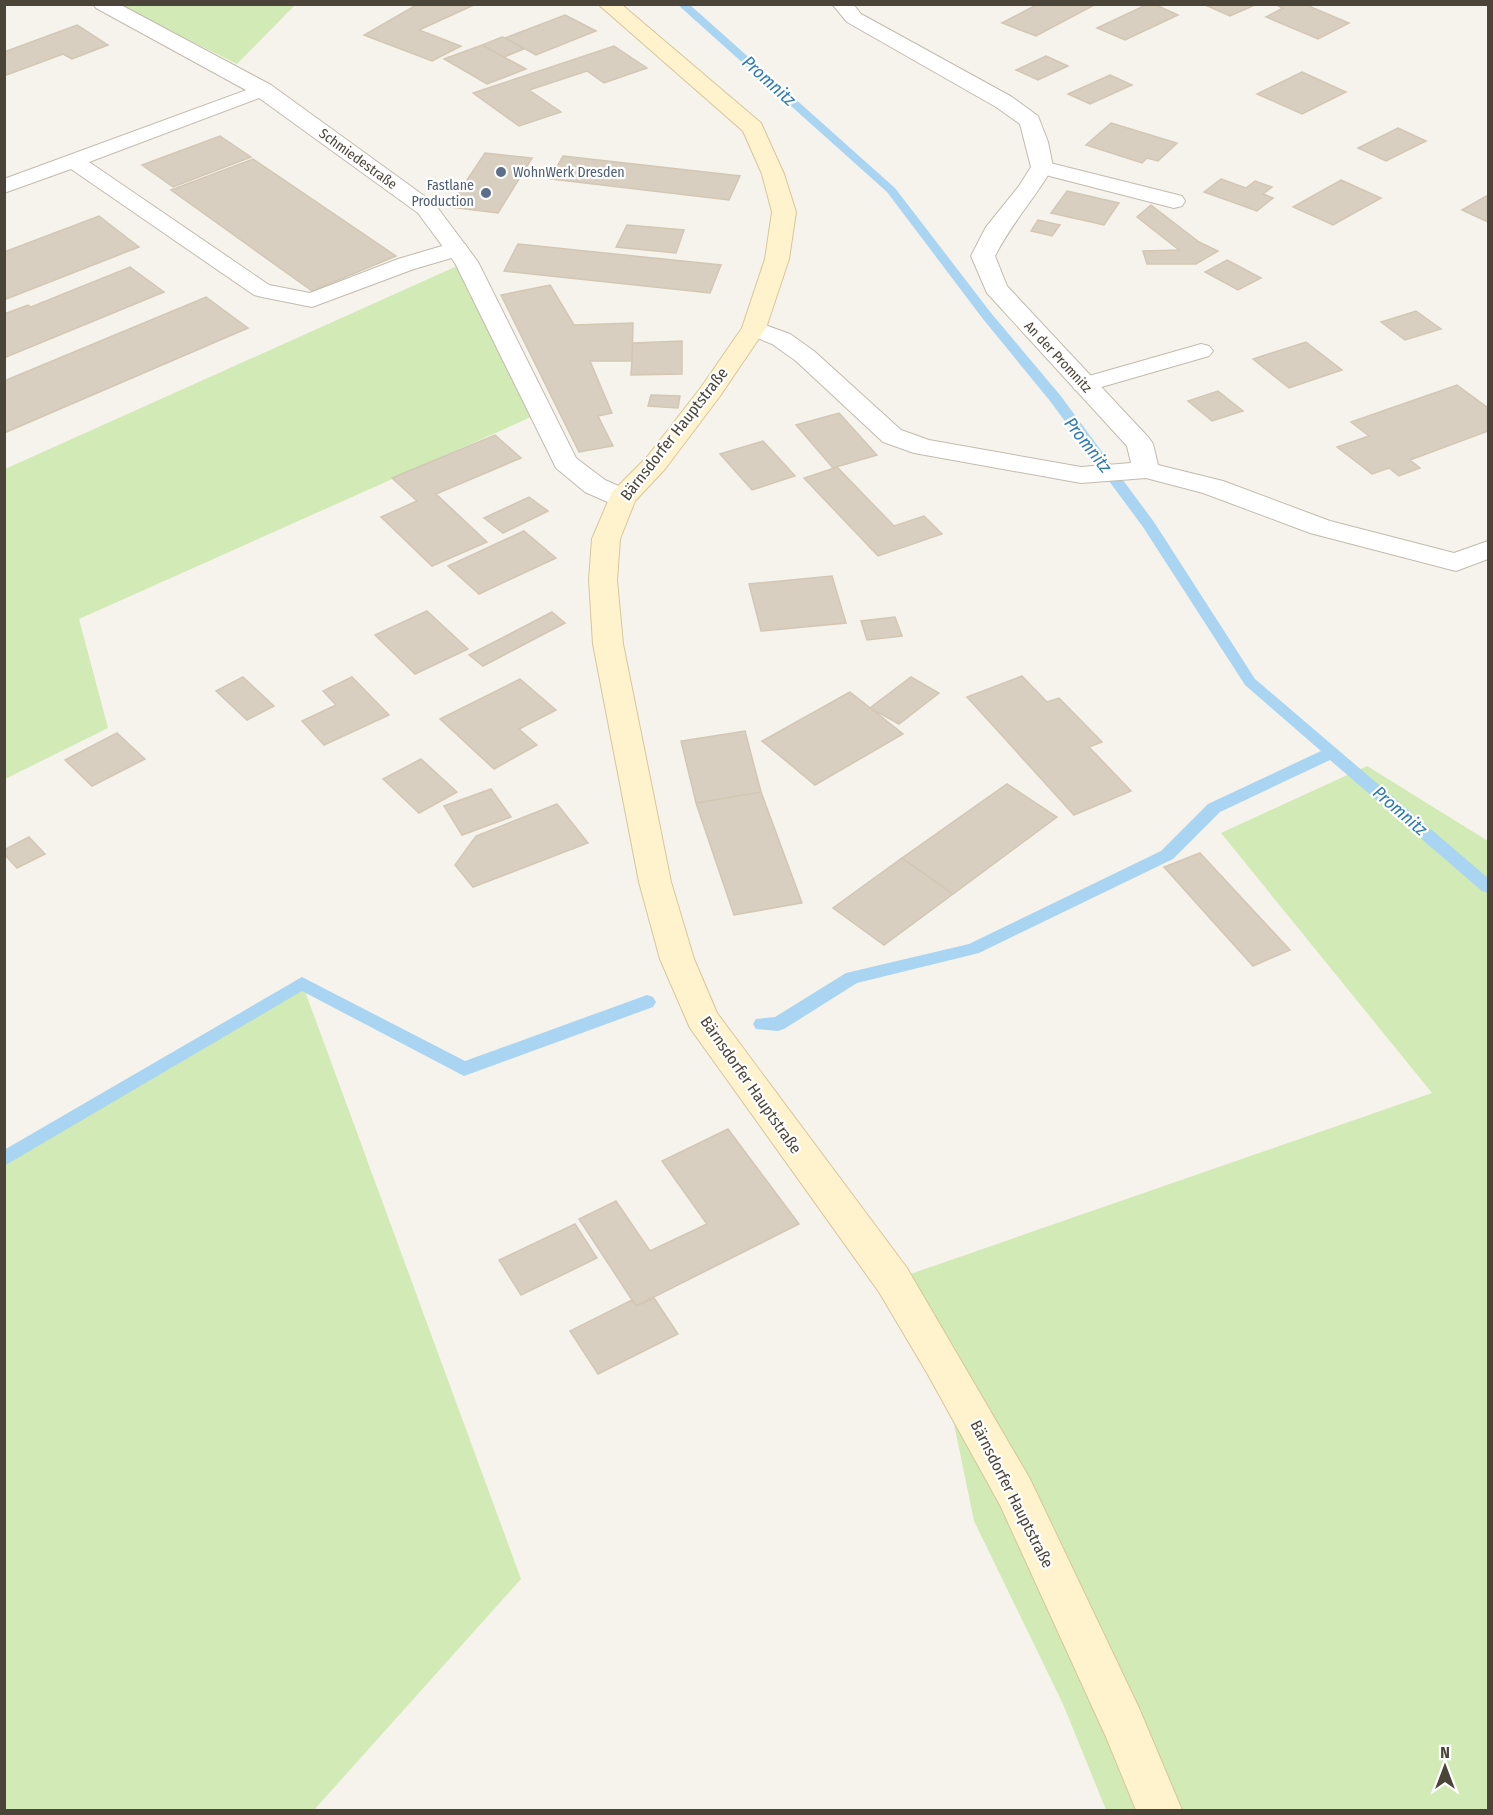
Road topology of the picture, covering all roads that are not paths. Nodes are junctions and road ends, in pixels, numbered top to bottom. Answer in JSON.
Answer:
{"nodes":[{"id":1,"x":103,"y":4,"type":"edge"},
{"id":2,"x":608,"y":4,"type":"edge"},
{"id":3,"x":842,"y":4,"type":"edge"},
{"id":4,"x":263,"y":90,"type":"junction"},
{"id":5,"x":74,"y":161,"type":"junction"},
{"id":6,"x":1042,"y":167,"type":"junction"},
{"id":7,"x":4,"y":187,"type":"edge"},
{"id":8,"x":1174,"y":201,"type":"dead end"},
{"id":9,"x":457,"y":249,"type":"junction"},
{"id":10,"x":754,"y":328,"type":"junction"},
{"id":11,"x":1201,"y":351,"type":"dead end"},
{"id":12,"x":1084,"y":385,"type":"junction"},
{"id":13,"x":1146,"y":470,"type":"junction"},
{"id":14,"x":622,"y":498,"type":"junction"},
{"id":15,"x":1488,"y":549,"type":"edge"},
{"id":16,"x":1159,"y":1810,"type":"edge"}],
"edges":[{"from":1,"to":4,"type":"street","name":"Schmiedestraße"},
{"from":2,"to":10,"type":"main road","name":"Bärnsdorfer Hauptstraße"},
{"from":3,"to":6,"type":"street"},
{"from":4,"to":5,"type":"lane"},
{"from":4,"to":9,"type":"street","name":"Schmiedestraße"},
{"from":5,"to":7,"type":"lane"},
{"from":5,"to":9,"type":"lane"},
{"from":6,"to":8,"type":"lane"},
{"from":6,"to":12,"type":"street","name":"An der Promnitz"},
{"from":9,"to":14,"type":"street","name":"Schmiedestraße"},
{"from":10,"to":13,"type":"street"},
{"from":10,"to":14,"type":"main road","name":"Bärnsdorfer Hauptstraße"},
{"from":11,"to":12,"type":"lane"},
{"from":12,"to":13,"type":"street","name":"An der Promnitz"},
{"from":13,"to":15,"type":"street"},
{"from":14,"to":16,"type":"main road","name":"Bärnsdorfer Hauptstraße"}]}
